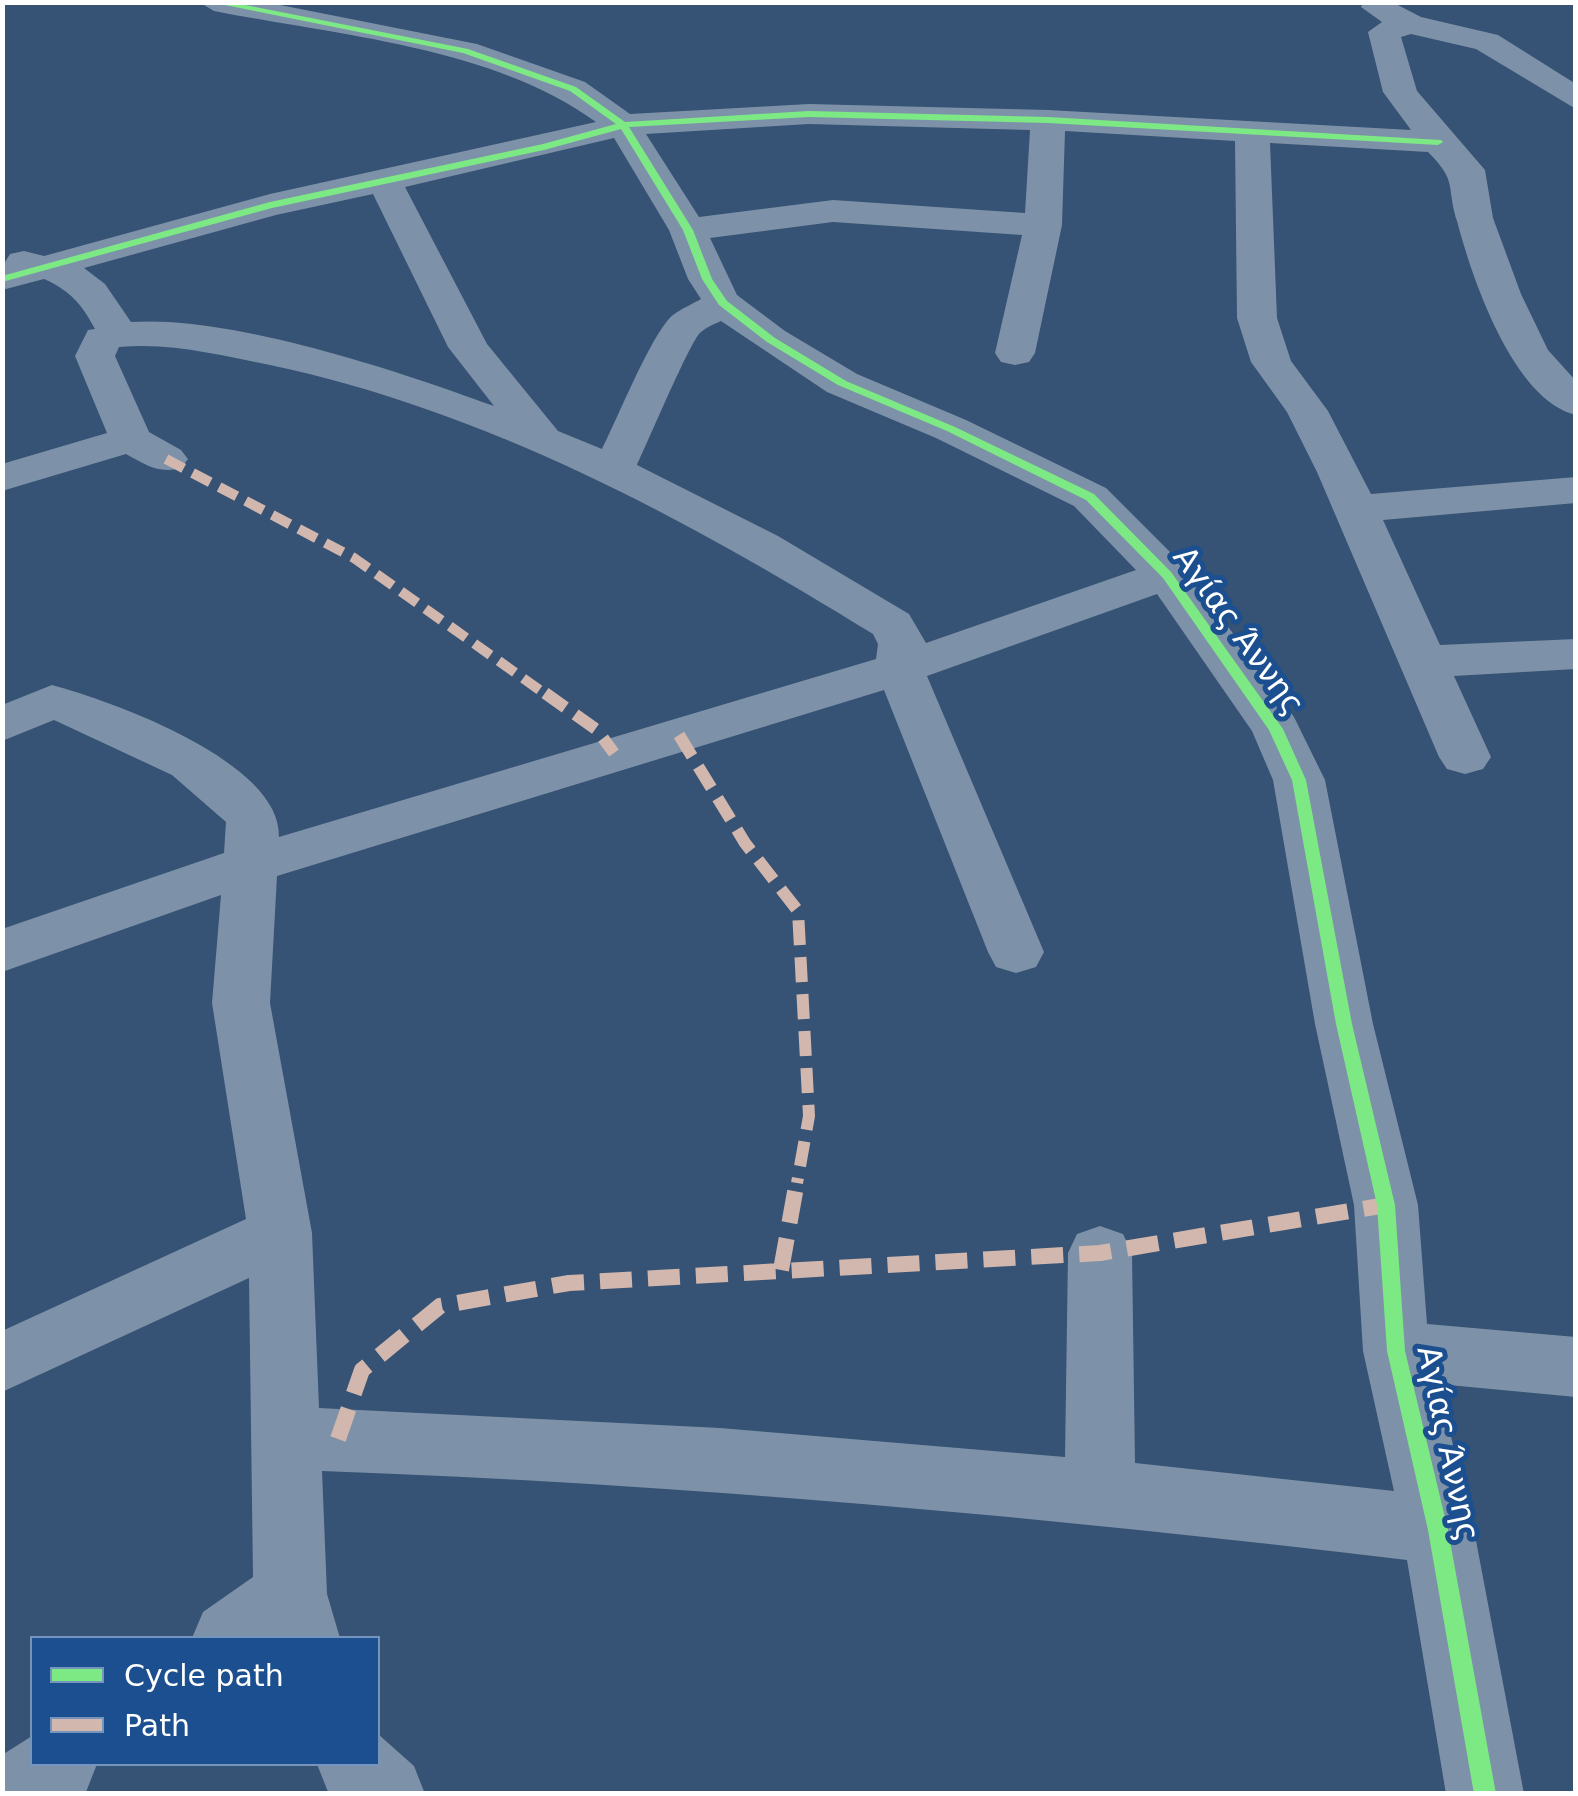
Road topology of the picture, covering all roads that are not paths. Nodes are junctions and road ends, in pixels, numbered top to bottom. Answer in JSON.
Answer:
{"nodes":[{"id":1,"x":214,"y":2,"type":"edge"},
{"id":2,"x":1368,"y":2,"type":"edge"},
{"id":3,"x":1410,"y":24,"type":"junction"},
{"id":4,"x":1576,"y":99,"type":"edge"},
{"id":5,"x":1048,"y":120,"type":"junction"},
{"id":6,"x":623,"y":125,"type":"junction"},
{"id":7,"x":1252,"y":131,"type":"junction"},
{"id":8,"x":1438,"y":142,"type":"junction"},
{"id":9,"x":382,"y":178,"type":"junction"},
{"id":10,"x":1043,"y":225,"type":"junction"},
{"id":11,"x":688,"y":230,"type":"junction"},
{"id":12,"x":21,"y":262,"type":"edge"},
{"id":13,"x":2,"y":279,"type":"edge"},
{"id":14,"x":723,"y":303,"type":"junction"},
{"id":15,"x":118,"y":334,"type":"junction"},
{"id":16,"x":1015,"y":353,"type":"dead end"},
{"id":17,"x":1576,"y":403,"type":"edge"},
{"id":18,"x":542,"y":438,"type":"junction"},
{"id":19,"x":613,"y":470,"type":"junction"},
{"id":20,"x":2,"y":478,"type":"edge"},
{"id":21,"x":1576,"y":490,"type":"edge"},
{"id":22,"x":1357,"y":509,"type":"junction"},
{"id":23,"x":1167,"y":574,"type":"junction"},
{"id":24,"x":1576,"y":654,"type":"edge"},
{"id":25,"x":1420,"y":662,"type":"junction"},
{"id":26,"x":900,"y":667,"type":"junction"},
{"id":27,"x":19,"y":704,"type":"edge"},
{"id":28,"x":1465,"y":757,"type":"dead end"},
{"id":29,"x":251,"y":864,"type":"junction"},
{"id":30,"x":2,"y":951,"type":"edge"},
{"id":31,"x":1016,"y":952,"type":"dead end"},
{"id":32,"x":280,"y":1233,"type":"junction"},
{"id":33,"x":1100,"y":1253,"type":"dead end"},
{"id":34,"x":1396,"y":1351,"type":"junction"},
{"id":35,"x":2,"y":1363,"type":"edge"},
{"id":36,"x":1576,"y":1367,"type":"edge"},
{"id":37,"x":288,"y":1438,"type":"junction"},
{"id":38,"x":1100,"y":1490,"type":"junction"},
{"id":39,"x":1438,"y":1530,"type":"junction"},
{"id":40,"x":296,"y":1616,"type":"edge"},
{"id":41,"x":235,"y":1636,"type":"edge"},
{"id":42,"x":55,"y":1766,"type":"edge"},
{"id":43,"x":358,"y":1766,"type":"edge"},
{"id":44,"x":13,"y":1794,"type":"edge"},
{"id":45,"x":386,"y":1794,"type":"edge"},
{"id":46,"x":1485,"y":1794,"type":"edge"}],
"edges":[{"from":1,"to":6,"type":"street","name":"Αγίας Άννης"},
{"from":2,"to":3,"type":"street"},
{"from":3,"to":4,"type":"street"},
{"from":3,"to":8,"type":"street"},
{"from":5,"to":6,"type":"street"},
{"from":5,"to":7,"type":"street"},
{"from":5,"to":10,"type":"street"},
{"from":6,"to":9,"type":"street"},
{"from":6,"to":11,"type":"street","name":"Αγίας Άννης"},
{"from":7,"to":8,"type":"street"},
{"from":7,"to":22,"type":"street"},
{"from":8,"to":17,"type":"street"},
{"from":9,"to":12,"type":"street"},
{"from":9,"to":18,"type":"street"},
{"from":10,"to":11,"type":"street"},
{"from":10,"to":16,"type":"street"},
{"from":11,"to":14,"type":"street","name":"Αγίας Άννης"},
{"from":12,"to":13,"type":"street"},
{"from":12,"to":15,"type":"street"},
{"from":14,"to":19,"type":"street"},
{"from":14,"to":23,"type":"street","name":"Αγίας Άννης"},
{"from":15,"to":18,"type":"street"},
{"from":15,"to":20,"type":"street"},
{"from":18,"to":19,"type":"street"},
{"from":19,"to":26,"type":"street"},
{"from":21,"to":22,"type":"street"},
{"from":22,"to":25,"type":"street"},
{"from":23,"to":26,"type":"street"},
{"from":23,"to":34,"type":"street","name":"Αγίας Άννης"},
{"from":24,"to":25,"type":"street"},
{"from":25,"to":28,"type":"street"},
{"from":26,"to":29,"type":"street"},
{"from":26,"to":31,"type":"street"},
{"from":27,"to":29,"type":"street"},
{"from":29,"to":30,"type":"street"},
{"from":29,"to":32,"type":"street"},
{"from":32,"to":35,"type":"street"},
{"from":32,"to":37,"type":"street"},
{"from":33,"to":38,"type":"street"},
{"from":34,"to":36,"type":"street"},
{"from":34,"to":39,"type":"street","name":"Αγίας Άννης"},
{"from":37,"to":38,"type":"street"},
{"from":37,"to":40,"type":"street"},
{"from":38,"to":39,"type":"street"},
{"from":39,"to":46,"type":"street","name":"Αγίας Άννης"},
{"from":40,"to":41,"type":"street"},
{"from":42,"to":44,"type":"street"},
{"from":43,"to":45,"type":"street"}]}
